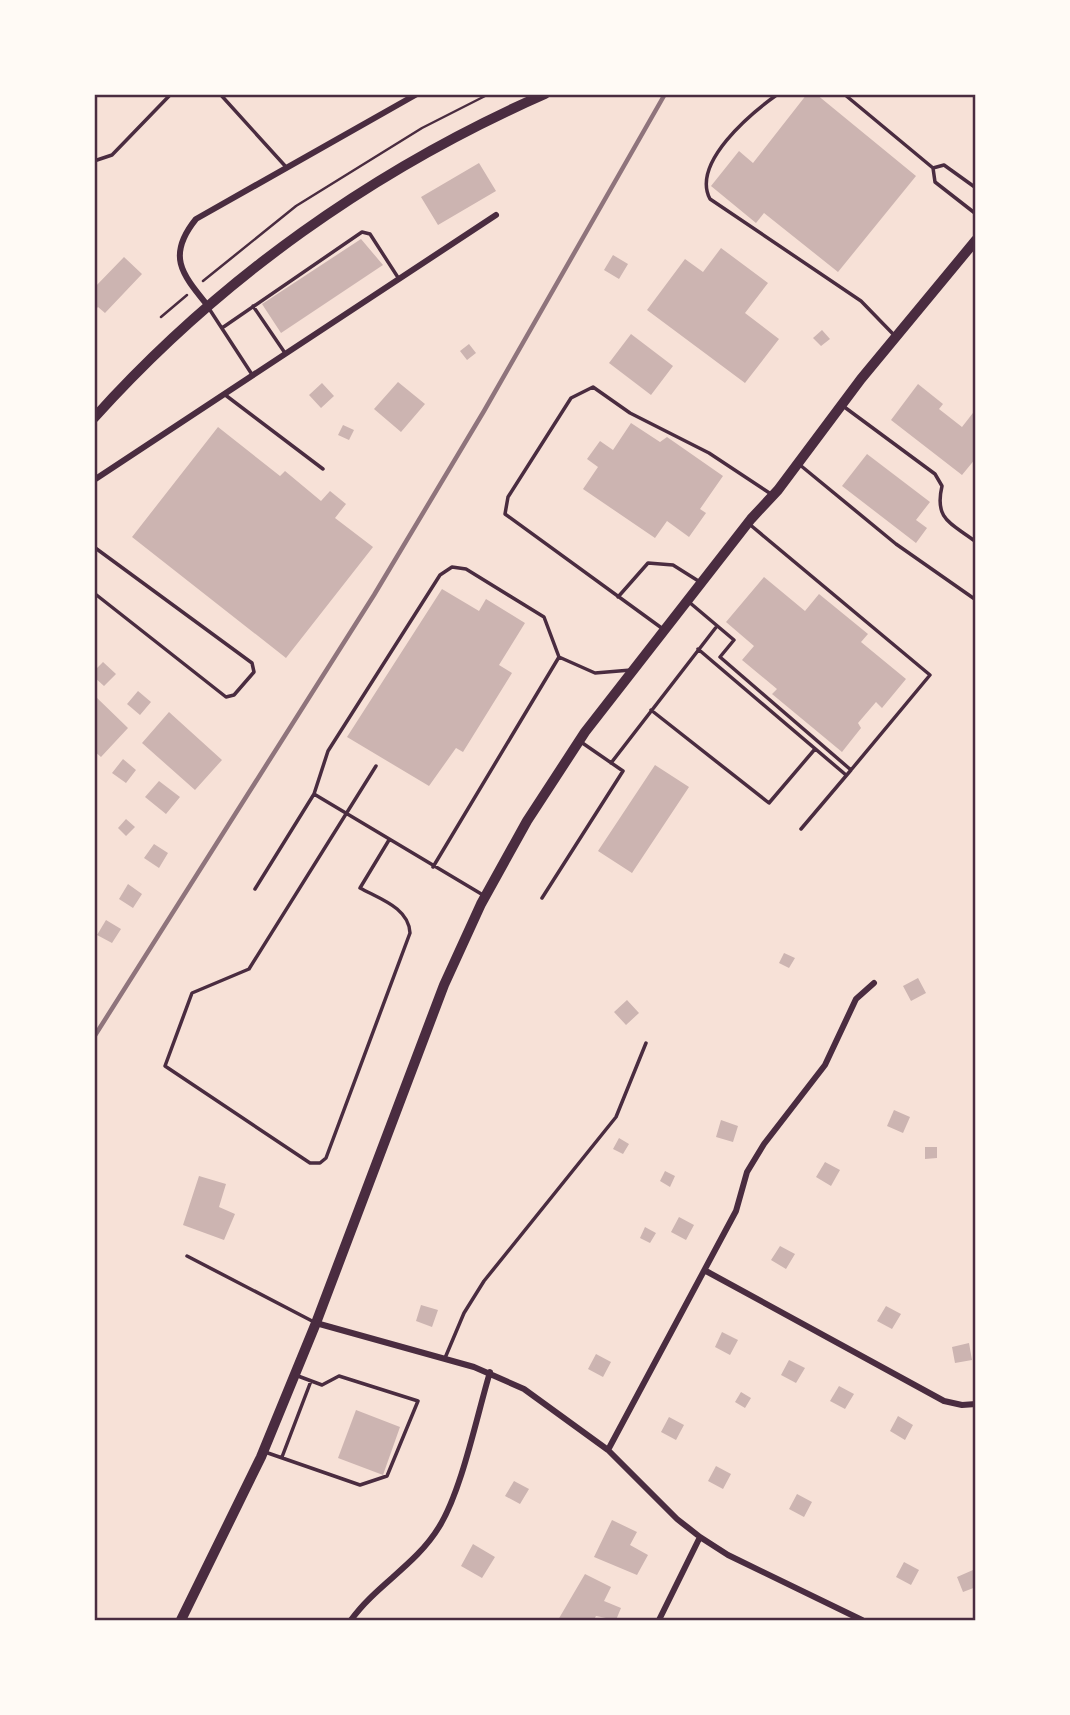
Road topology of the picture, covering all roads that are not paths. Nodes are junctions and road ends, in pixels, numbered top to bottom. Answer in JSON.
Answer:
{"nodes":[{"id":1,"x":171,"y":94,"type":"edge"},
{"id":2,"x":220,"y":94,"type":"edge"},
{"id":3,"x":417,"y":94,"type":"edge"},
{"id":4,"x":545,"y":94,"type":"edge"},
{"id":5,"x":778,"y":94,"type":"edge"},
{"id":6,"x":844,"y":94,"type":"edge"},
{"id":7,"x":94,"y":161,"type":"edge"},
{"id":8,"x":288,"y":168,"type":"junction"},
{"id":9,"x":933,"y":168,"type":"junction"},
{"id":10,"x":975,"y":188,"type":"edge"},
{"id":11,"x":975,"y":214,"type":"edge"},
{"id":12,"x":496,"y":215,"type":"dead end"},
{"id":13,"x":975,"y":240,"type":"edge"},
{"id":14,"x":399,"y":279,"type":"junction"},
{"id":15,"x":208,"y":306,"type":"junction"},
{"id":16,"x":253,"y":306,"type":"junction"},
{"id":17,"x":222,"y":328,"type":"junction"},
{"id":18,"x":896,"y":337,"type":"junction"},
{"id":19,"x":285,"y":354,"type":"junction"},
{"id":20,"x":253,"y":376,"type":"junction"},
{"id":21,"x":224,"y":394,"type":"junction"},
{"id":22,"x":842,"y":405,"type":"junction"},
{"id":23,"x":94,"y":418,"type":"edge"},
{"id":24,"x":798,"y":463,"type":"junction"},
{"id":25,"x":323,"y":469,"type":"dead end"},
{"id":26,"x":94,"y":480,"type":"edge"},
{"id":27,"x":773,"y":495,"type":"junction"},
{"id":28,"x":748,"y":523,"type":"junction"},
{"id":29,"x":975,"y":542,"type":"edge"},
{"id":30,"x":94,"y":547,"type":"edge"},
{"id":31,"x":702,"y":583,"type":"junction"},
{"id":32,"x":94,"y":593,"type":"edge"},
{"id":33,"x":618,"y":597,"type":"junction"},
{"id":34,"x":975,"y":600,"type":"edge"},
{"id":35,"x":688,"y":601,"type":"junction"},
{"id":36,"x":717,"y":625,"type":"junction"},
{"id":37,"x":664,"y":630,"type":"junction"},
{"id":38,"x":698,"y":649,"type":"junction"},
{"id":39,"x":559,"y":657,"type":"junction"},
{"id":40,"x":634,"y":670,"type":"junction"},
{"id":41,"x":651,"y":710,"type":"junction"},
{"id":42,"x":580,"y":741,"type":"junction"},
{"id":43,"x":815,"y":749,"type":"junction"},
{"id":44,"x":611,"y":763,"type":"junction"},
{"id":45,"x":376,"y":766,"type":"dead end"},
{"id":46,"x":851,"y":770,"type":"junction"},
{"id":47,"x":846,"y":775,"type":"junction"},
{"id":48,"x":314,"y":794,"type":"junction"},
{"id":49,"x":347,"y":814,"type":"junction"},
{"id":50,"x":801,"y":829,"type":"dead end"},
{"id":51,"x":389,"y":840,"type":"junction"},
{"id":52,"x":433,"y":867,"type":"junction"},
{"id":53,"x":255,"y":889,"type":"dead end"},
{"id":54,"x":486,"y":897,"type":"junction"},
{"id":55,"x":542,"y":898,"type":"dead end"},
{"id":56,"x":874,"y":983,"type":"dead end"},
{"id":57,"x":646,"y":1043,"type":"dead end"},
{"id":58,"x":187,"y":1256,"type":"dead end"},
{"id":59,"x":706,"y":1270,"type":"junction"},
{"id":60,"x":316,"y":1323,"type":"junction"},
{"id":61,"x":444,"y":1358,"type":"junction"},
{"id":62,"x":490,"y":1372,"type":"junction"},
{"id":63,"x":295,"y":1374,"type":"junction"},
{"id":64,"x":311,"y":1381,"type":"junction"},
{"id":65,"x":975,"y":1404,"type":"edge"},
{"id":66,"x":608,"y":1450,"type":"junction"},
{"id":67,"x":263,"y":1451,"type":"junction"},
{"id":68,"x":282,"y":1458,"type":"junction"},
{"id":69,"x":700,"y":1537,"type":"junction"},
{"id":70,"x":181,"y":1620,"type":"edge"},
{"id":71,"x":351,"y":1620,"type":"edge"},
{"id":72,"x":659,"y":1620,"type":"edge"},
{"id":73,"x":862,"y":1620,"type":"edge"}],
"edges":[{"from":1,"to":7,"type":"lane"},
{"from":2,"to":8,"type":"lane"},
{"from":3,"to":8,"type":"street"},
{"from":4,"to":15,"type":"main road"},
{"from":5,"to":18,"type":"lane"},
{"from":6,"to":9,"type":"lane"},
{"from":8,"to":15,"type":"street"},
{"from":9,"to":10,"type":"lane"},
{"from":9,"to":11,"type":"lane"},
{"from":12,"to":14,"type":"street"},
{"from":13,"to":18,"type":"main road"},
{"from":14,"to":16,"type":"lane"},
{"from":14,"to":19,"type":"street"},
{"from":15,"to":17,"type":"lane"},
{"from":15,"to":23,"type":"main road"},
{"from":16,"to":17,"type":"lane"},
{"from":16,"to":19,"type":"lane"},
{"from":17,"to":20,"type":"lane"},
{"from":18,"to":22,"type":"main road"},
{"from":19,"to":20,"type":"street"},
{"from":20,"to":21,"type":"street"},
{"from":21,"to":25,"type":"lane"},
{"from":21,"to":26,"type":"street"},
{"from":22,"to":24,"type":"main road"},
{"from":22,"to":29,"type":"lane"},
{"from":24,"to":27,"type":"main road"},
{"from":24,"to":34,"type":"lane"},
{"from":27,"to":28,"type":"main road"},
{"from":27,"to":33,"type":"lane"},
{"from":28,"to":31,"type":"main road"},
{"from":28,"to":46,"type":"lane"},
{"from":30,"to":32,"type":"lane"},
{"from":31,"to":33,"type":"lane"},
{"from":31,"to":35,"type":"main road"},
{"from":33,"to":37,"type":"lane"},
{"from":35,"to":36,"type":"lane"},
{"from":35,"to":37,"type":"main road"},
{"from":36,"to":38,"type":"lane"},
{"from":36,"to":46,"type":"lane"},
{"from":37,"to":40,"type":"main road"},
{"from":38,"to":41,"type":"lane"},
{"from":38,"to":43,"type":"lane"},
{"from":39,"to":40,"type":"lane"},
{"from":39,"to":48,"type":"lane"},
{"from":39,"to":52,"type":"lane"},
{"from":40,"to":42,"type":"main road"},
{"from":41,"to":43,"type":"lane"},
{"from":41,"to":44,"type":"lane"},
{"from":42,"to":44,"type":"lane"},
{"from":42,"to":54,"type":"main road"},
{"from":43,"to":47,"type":"lane"},
{"from":44,"to":55,"type":"lane"},
{"from":45,"to":49,"type":"lane"},
{"from":46,"to":47,"type":"lane"},
{"from":47,"to":50,"type":"lane"},
{"from":48,"to":49,"type":"lane"},
{"from":48,"to":53,"type":"lane"},
{"from":49,"to":51,"type":"lane"},
{"from":49,"to":51,"type":"lane"},
{"from":51,"to":52,"type":"lane"},
{"from":52,"to":54,"type":"lane"},
{"from":54,"to":60,"type":"main road"},
{"from":56,"to":59,"type":"street"},
{"from":57,"to":61,"type":"lane"},
{"from":58,"to":60,"type":"lane"},
{"from":59,"to":65,"type":"street"},
{"from":59,"to":66,"type":"street"},
{"from":60,"to":61,"type":"street"},
{"from":60,"to":63,"type":"main road"},
{"from":61,"to":62,"type":"street"},
{"from":62,"to":66,"type":"street"},
{"from":62,"to":71,"type":"street"},
{"from":63,"to":64,"type":"lane"},
{"from":63,"to":67,"type":"main road"},
{"from":64,"to":68,"type":"lane"},
{"from":64,"to":68,"type":"lane"},
{"from":66,"to":69,"type":"street"},
{"from":67,"to":68,"type":"lane"},
{"from":67,"to":70,"type":"main road"},
{"from":69,"to":72,"type":"street"},
{"from":69,"to":73,"type":"street"}]}
